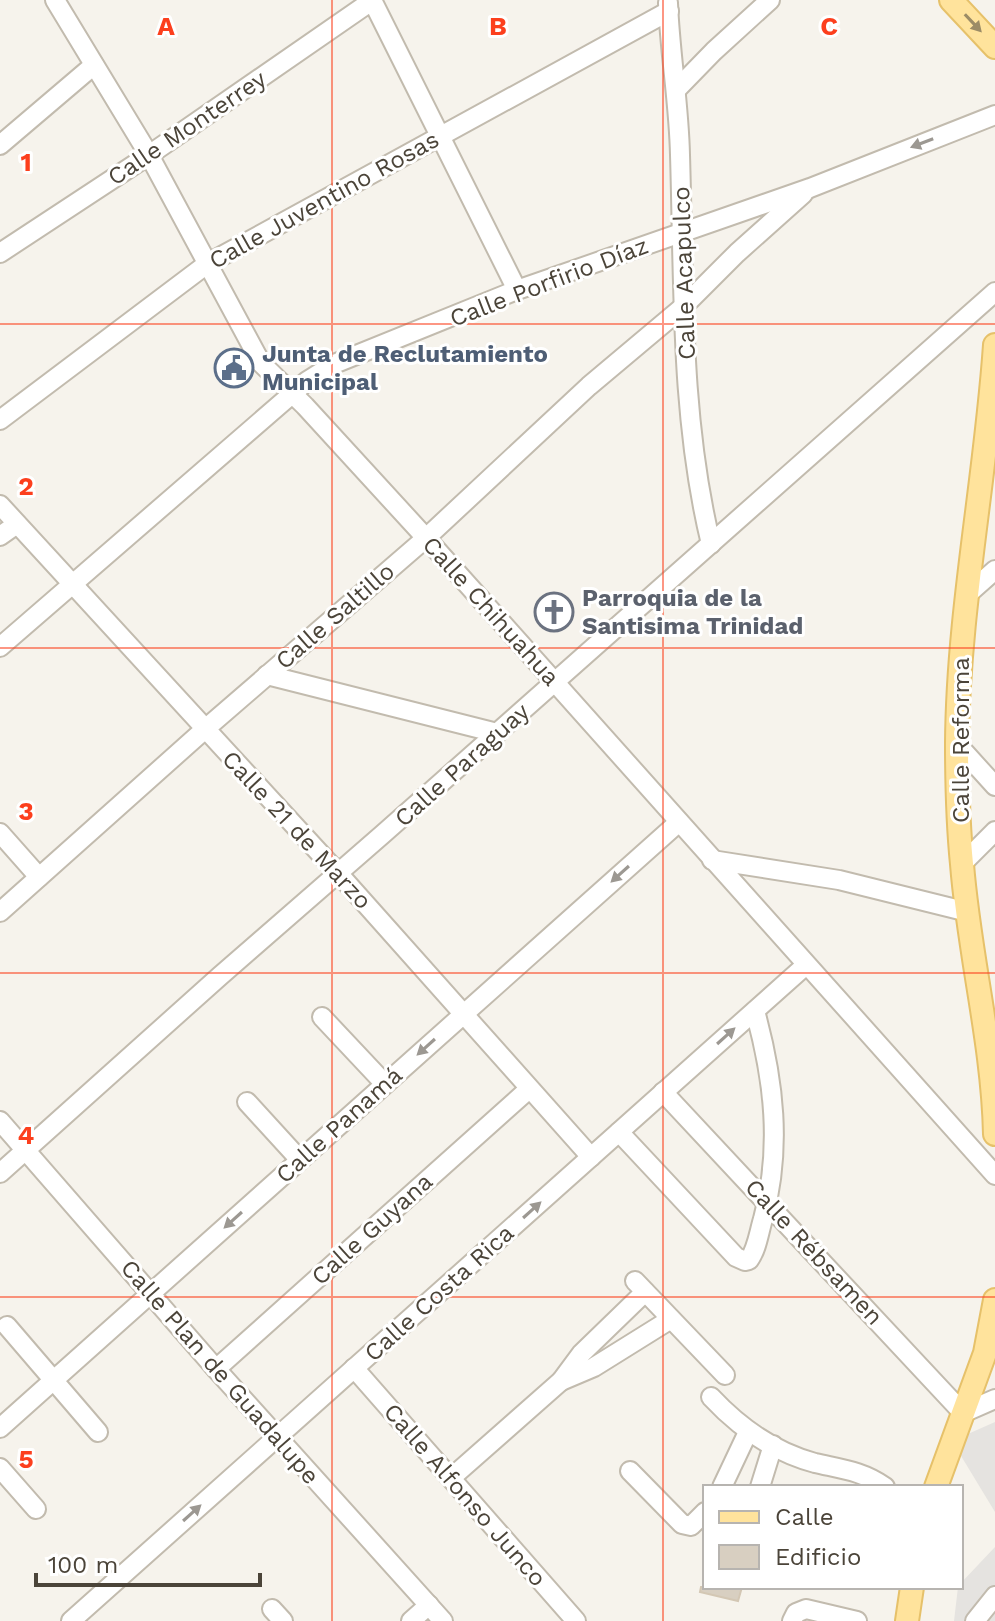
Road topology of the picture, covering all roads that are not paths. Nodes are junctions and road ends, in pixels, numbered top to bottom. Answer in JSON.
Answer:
{"nodes":[{"id":1,"x":55,"y":0,"type":"edge"},
{"id":2,"x":372,"y":0,"type":"edge"},
{"id":3,"x":770,"y":0,"type":"edge"},
{"id":4,"x":951,"y":0,"type":"edge"},
{"id":5,"x":668,"y":6,"type":"edge"},
{"id":6,"x":995,"y":47,"type":"edge"},
{"id":7,"x":94,"y":65,"type":"junction"},
{"id":8,"x":677,"y":89,"type":"junction"},
{"id":9,"x":995,"y":115,"type":"edge"},
{"id":10,"x":440,"y":136,"type":"junction"},
{"id":11,"x":0,"y":145,"type":"edge"},
{"id":12,"x":149,"y":155,"type":"junction"},
{"id":13,"x":810,"y":188,"type":"junction"},
{"id":14,"x":682,"y":233,"type":"junction"},
{"id":15,"x":0,"y":253,"type":"edge"},
{"id":16,"x":207,"y":264,"type":"junction"},
{"id":17,"x":517,"y":290,"type":"junction"},
{"id":18,"x":995,"y":292,"type":"edge"},
{"id":19,"x":683,"y":307,"type":"junction"},
{"id":20,"x":995,"y":345,"type":"edge"},
{"id":21,"x":994,"y":387,"type":"edge"},
{"id":22,"x":293,"y":393,"type":"junction"},
{"id":23,"x":993,"y":416,"type":"edge"},
{"id":24,"x":0,"y":420,"type":"edge"},
{"id":25,"x":0,"y":505,"type":"edge"},
{"id":26,"x":17,"y":524,"type":"junction"},
{"id":27,"x":0,"y":536,"type":"edge"},
{"id":28,"x":426,"y":538,"type":"junction"},
{"id":29,"x":711,"y":544,"type":"junction"},
{"id":30,"x":995,"y":570,"type":"edge"},
{"id":31,"x":70,"y":584,"type":"junction"},
{"id":32,"x":969,"y":593,"type":"junction"},
{"id":33,"x":0,"y":647,"type":"edge"},
{"id":34,"x":267,"y":675,"type":"junction"},
{"id":35,"x":554,"y":682,"type":"junction"},
{"id":36,"x":204,"y":730,"type":"junction"},
{"id":37,"x":497,"y":733,"type":"junction"},
{"id":38,"x":957,"y":744,"type":"junction"},
{"id":39,"x":995,"y":786,"type":"edge"},
{"id":40,"x":679,"y":822,"type":"junction"},
{"id":41,"x":995,"y":831,"type":"edge"},
{"id":42,"x":0,"y":833,"type":"edge"},
{"id":43,"x":712,"y":860,"type":"junction"},
{"id":44,"x":962,"y":864,"type":"junction"},
{"id":45,"x":338,"y":873,"type":"junction"},
{"id":46,"x":39,"y":877,"type":"junction"},
{"id":47,"x":0,"y":912,"type":"edge"},
{"id":48,"x":968,"y":912,"type":"junction"},
{"id":49,"x":806,"y":965,"type":"junction"},
{"id":50,"x":755,"y":1011,"type":"junction"},
{"id":51,"x":463,"y":1014,"type":"junction"},
{"id":52,"x":322,"y":1017,"type":"dead end"},
{"id":53,"x":385,"y":1084,"type":"junction"},
{"id":54,"x":529,"y":1089,"type":"junction"},
{"id":55,"x":994,"y":1090,"type":"edge"},
{"id":56,"x":663,"y":1092,"type":"junction"},
{"id":57,"x":247,"y":1102,"type":"dead end"},
{"id":58,"x":0,"y":1121,"type":"edge"},
{"id":59,"x":619,"y":1132,"type":"junction"},
{"id":60,"x":995,"y":1134,"type":"edge"},
{"id":61,"x":26,"y":1150,"type":"junction"},
{"id":62,"x":591,"y":1157,"type":"junction"},
{"id":63,"x":300,"y":1160,"type":"junction"},
{"id":64,"x":0,"y":1173,"type":"edge"},
{"id":65,"x":995,"y":1175,"type":"edge"},
{"id":66,"x":767,"y":1202,"type":"junction"},
{"id":67,"x":150,"y":1293,"type":"junction"},
{"id":68,"x":995,"y":1300,"type":"edge"},
{"id":69,"x":671,"y":1319,"type":"junction"},
{"id":70,"x":7,"y":1326,"type":"dead end"},
{"id":71,"x":354,"y":1368,"type":"junction"},
{"id":72,"x":216,"y":1369,"type":"junction"},
{"id":73,"x":725,"y":1375,"type":"dead end"},
{"id":74,"x":53,"y":1381,"type":"junction"},
{"id":75,"x":561,"y":1381,"type":"junction"},
{"id":76,"x":711,"y":1397,"type":"dead end"},
{"id":77,"x":995,"y":1399,"type":"edge"},
{"id":78,"x":963,"y":1413,"type":"junction"},
{"id":79,"x":0,"y":1428,"type":"edge"},
{"id":80,"x":98,"y":1432,"type":"dead end"},
{"id":81,"x":748,"y":1432,"type":"junction"},
{"id":82,"x":277,"y":1437,"type":"junction"},
{"id":83,"x":773,"y":1445,"type":"junction"},
{"id":84,"x":0,"y":1468,"type":"edge"},
{"id":85,"x":630,"y":1471,"type":"dead end"},
{"id":86,"x":451,"y":1478,"type":"junction"},
{"id":87,"x":723,"y":1485,"type":"edge"},
{"id":88,"x":761,"y":1485,"type":"edge"},
{"id":89,"x":882,"y":1485,"type":"edge"},
{"id":90,"x":937,"y":1485,"type":"edge"},
{"id":91,"x":36,"y":1509,"type":"dead end"},
{"id":92,"x":703,"y":1514,"type":"edge"},
{"id":93,"x":912,"y":1589,"type":"edge"},
{"id":94,"x":995,"y":1596,"type":"edge"},
{"id":95,"x":429,"y":1605,"type":"junction"},
{"id":96,"x":71,"y":1621,"type":"edge"},
{"id":97,"x":411,"y":1621,"type":"edge"},
{"id":98,"x":443,"y":1621,"type":"edge"},
{"id":99,"x":576,"y":1621,"type":"edge"},
{"id":100,"x":792,"y":1621,"type":"edge"},
{"id":101,"x":855,"y":1621,"type":"edge"},
{"id":102,"x":907,"y":1621,"type":"edge"},
{"id":103,"x":975,"y":1621,"type":"edge"}],
"edges":[{"from":1,"to":7,"type":"street","name":"Calle Chihuahua"},
{"from":2,"to":10,"type":"street"},
{"from":2,"to":12,"type":"street","name":"Calle Monterrey"},
{"from":3,"to":8,"type":"street"},
{"from":4,"to":6,"type":"main road","one_way":true},
{"from":5,"to":8,"type":"street","name":"Calle Acapulco"},
{"from":5,"to":10,"type":"street","name":"Calle Juventino Rosas"},
{"from":7,"to":11,"type":"street"},
{"from":7,"to":12,"type":"street","name":"Calle Chihuahua"},
{"from":8,"to":14,"type":"street","name":"Calle Acapulco"},
{"from":9,"to":13,"type":"street","name":"Calle Porfirio Díaz","one_way":true},
{"from":10,"to":16,"type":"street","name":"Calle Juventino Rosas"},
{"from":10,"to":17,"type":"street"},
{"from":12,"to":15,"type":"street","name":"Calle Monterrey"},
{"from":12,"to":16,"type":"street","name":"Calle Chihuahua"},
{"from":13,"to":14,"type":"street","name":"Calle Porfirio Díaz"},
{"from":13,"to":19,"type":"street","name":"Calle Saltillo"},
{"from":14,"to":17,"type":"street","name":"Calle Porfirio Díaz"},
{"from":14,"to":19,"type":"street","name":"Calle Acapulco"},
{"from":16,"to":22,"type":"street","name":"Calle Chihuahua"},
{"from":16,"to":24,"type":"street","name":"Calle Juventino Rosas"},
{"from":17,"to":22,"type":"street","name":"Calle Porfirio Díaz"},
{"from":18,"to":29,"type":"street","name":"Calle Paraguay"},
{"from":19,"to":28,"type":"street","name":"Calle Saltillo"},
{"from":19,"to":29,"type":"street","name":"Calle Acapulco"},
{"from":20,"to":21,"type":"main road","name":"Calle Reforma"},
{"from":21,"to":23,"type":"main road","name":"Calle Reforma"},
{"from":22,"to":28,"type":"street","name":"Calle Chihuahua"},
{"from":22,"to":31,"type":"street","name":"Calle Porfirio Díaz"},
{"from":23,"to":32,"type":"main road","name":"Calle Reforma"},
{"from":25,"to":26,"type":"street","name":"Calle 21 de Marzo"},
{"from":26,"to":27,"type":"street"},
{"from":26,"to":31,"type":"street","name":"Calle 21 de Marzo"},
{"from":28,"to":34,"type":"street","name":"Calle Saltillo"},
{"from":28,"to":35,"type":"street","name":"Calle Chihuahua"},
{"from":29,"to":35,"type":"street","name":"Calle Paraguay"},
{"from":30,"to":32,"type":"street"},
{"from":31,"to":33,"type":"street","name":"Calle Porfirio Díaz"},
{"from":31,"to":36,"type":"street","name":"Calle 21 de Marzo"},
{"from":32,"to":38,"type":"main road","name":"Calle Reforma"},
{"from":34,"to":36,"type":"street","name":"Calle Saltillo"},
{"from":34,"to":37,"type":"street"},
{"from":35,"to":37,"type":"street","name":"Calle Paraguay"},
{"from":35,"to":40,"type":"street","name":"Calle Chihuahua"},
{"from":36,"to":45,"type":"street","name":"Calle 21 de Marzo"},
{"from":36,"to":46,"type":"street","name":"Calle Saltillo"},
{"from":37,"to":45,"type":"street","name":"Calle Paraguay"},
{"from":38,"to":39,"type":"street"},
{"from":38,"to":44,"type":"main road","name":"Calle Reforma"},
{"from":40,"to":43,"type":"street","name":"Calle Chihuahua"},
{"from":40,"to":51,"type":"street","name":"Calle Panamá","one_way":true},
{"from":41,"to":44,"type":"street"},
{"from":42,"to":46,"type":"street"},
{"from":43,"to":48,"type":"street"},
{"from":43,"to":49,"type":"street","name":"Calle Chihuahua"},
{"from":44,"to":48,"type":"main road","name":"Calle Reforma"},
{"from":45,"to":51,"type":"street","name":"Calle 21 de Marzo"},
{"from":45,"to":61,"type":"street","name":"Calle Paraguay"},
{"from":46,"to":47,"type":"street","name":"Calle Saltillo"},
{"from":48,"to":55,"type":"main road","name":"Calle Reforma"},
{"from":49,"to":50,"type":"street","name":"Calle Costa Rica"},
{"from":49,"to":65,"type":"street","name":"Calle Chihuahua"},
{"from":56,"to":50,"type":"street","name":"Calle Costa Rica","one_way":true},
{"from":50,"to":66,"type":"street"},
{"from":51,"to":53,"type":"street","name":"Calle Panamá","one_way":true},
{"from":51,"to":54,"type":"street","name":"Calle 21 de Marzo"},
{"from":52,"to":53,"type":"street"},
{"from":53,"to":63,"type":"street","name":"Calle Panamá"},
{"from":54,"to":62,"type":"street","name":"Calle 21 de Marzo"},
{"from":54,"to":72,"type":"street","name":"Calle Guyana"},
{"from":55,"to":60,"type":"main road","name":"Calle Reforma"},
{"from":56,"to":59,"type":"street","name":"Calle Costa Rica"},
{"from":56,"to":66,"type":"street","name":"Calle Rébsamen"},
{"from":57,"to":63,"type":"street"},
{"from":58,"to":61,"type":"street","name":"Calle Plan de Guadalupe"},
{"from":59,"to":62,"type":"street","name":"Calle Costa Rica"},
{"from":59,"to":66,"type":"street"},
{"from":61,"to":64,"type":"street","name":"Calle Paraguay"},
{"from":61,"to":67,"type":"street","name":"Calle Plan de Guadalupe"},
{"from":71,"to":62,"type":"street","name":"Calle Costa Rica","one_way":true},
{"from":63,"to":67,"type":"street","name":"Calle Panamá","one_way":true},
{"from":66,"to":78,"type":"street","name":"Calle Rébsamen"},
{"from":67,"to":72,"type":"street","name":"Calle Plan de Guadalupe"},
{"from":67,"to":74,"type":"street","name":"Calle Panamá"},
{"from":68,"to":78,"type":"main road"},
{"from":69,"to":73,"type":"street"},
{"from":69,"to":75,"type":"street"},
{"from":69,"to":75,"type":"street"},
{"from":70,"to":74,"type":"street"},
{"from":71,"to":82,"type":"street","name":"Calle Costa Rica"},
{"from":71,"to":86,"type":"street","name":"Calle Alfonso Junco"},
{"from":72,"to":82,"type":"street","name":"Calle Plan de Guadalupe"},
{"from":74,"to":79,"type":"street","name":"Calle Panamá"},
{"from":74,"to":80,"type":"street"},
{"from":75,"to":86,"type":"street"},
{"from":76,"to":81,"type":"street"},
{"from":77,"to":78,"type":"street"},
{"from":78,"to":90,"type":"main road"},
{"from":81,"to":83,"type":"street"},
{"from":81,"to":87,"type":"street"},
{"from":82,"to":95,"type":"street","name":"Calle Plan de Guadalupe"},
{"from":96,"to":82,"type":"street","name":"Calle Costa Rica","one_way":true},
{"from":83,"to":88,"type":"street"},
{"from":83,"to":89,"type":"street"},
{"from":84,"to":91,"type":"street"},
{"from":85,"to":92,"type":"street"},
{"from":86,"to":99,"type":"street","name":"Calle Alfonso Junco"},
{"from":93,"to":102,"type":"main road"},
{"from":94,"to":103,"type":"street"},
{"from":95,"to":97,"type":"street"},
{"from":95,"to":98,"type":"street","name":"Calle Plan de Guadalupe"},
{"from":100,"to":101,"type":"street"}]}
